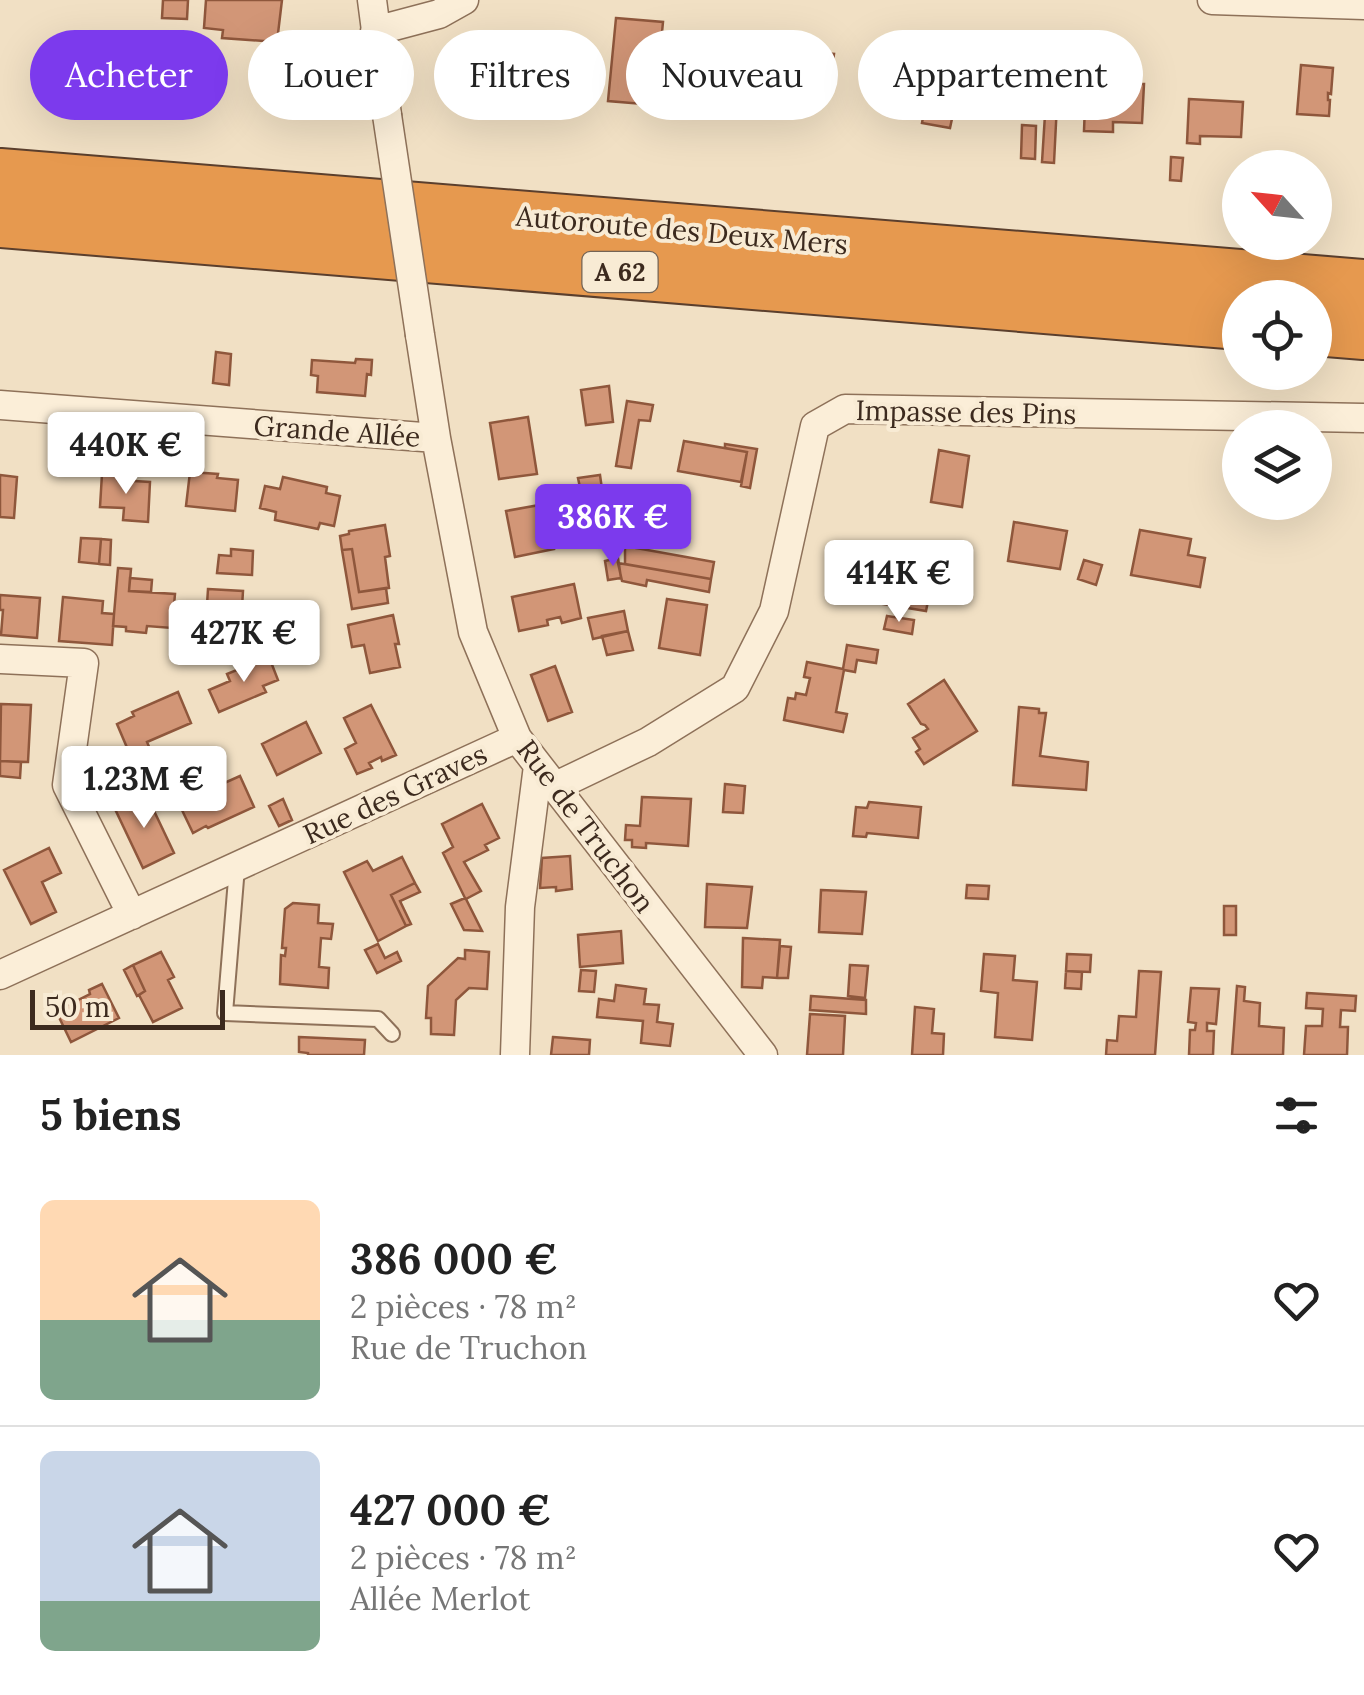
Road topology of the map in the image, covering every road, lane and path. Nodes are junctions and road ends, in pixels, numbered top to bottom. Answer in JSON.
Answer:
{"nodes":[{"id":1,"x":372,"y":0,"type":"edge"},
{"id":2,"x":464,"y":0,"type":"edge"},
{"id":3,"x":1212,"y":0,"type":"edge"},
{"id":4,"x":1364,"y":5,"type":"edge"},
{"id":5,"x":375,"y":30,"type":"edge"},
{"id":6,"x":382,"y":30,"type":"edge"},
{"id":7,"x":389,"y":120,"type":"edge"},
{"id":8,"x":0,"y":175,"type":"edge"},
{"id":9,"x":0,"y":220,"type":"edge"},
{"id":10,"x":1364,"y":286,"type":"edge"},
{"id":11,"x":1222,"y":322,"type":"edge"},
{"id":12,"x":1332,"y":330,"type":"edge"},
{"id":13,"x":1364,"y":333,"type":"edge"},
{"id":14,"x":0,"y":405,"type":"edge"},
{"id":15,"x":1364,"y":418,"type":"edge"},
{"id":16,"x":436,"y":438,"type":"junction"},
{"id":17,"x":0,"y":659,"type":"edge"},
{"id":18,"x":517,"y":738,"type":"junction"},
{"id":19,"x":546,"y":776,"type":"junction"},
{"id":20,"x":237,"y":866,"type":"junction"},
{"id":21,"x":132,"y":915,"type":"junction"},
{"id":22,"x":0,"y":976,"type":"edge"},
{"id":23,"x":392,"y":1034,"type":"dead end"},
{"id":24,"x":515,"y":1055,"type":"edge"},
{"id":25,"x":762,"y":1055,"type":"edge"}],
"edges":[{"from":1,"to":5,"type":"street"},
{"from":2,"to":6,"type":"street"},
{"from":3,"to":4,"type":"street"},
{"from":7,"to":16,"type":"street","name":"Rue de Truchon","bridge":true},
{"from":8,"to":10,"type":"highway","name":"Autoroute des Deux Mers","number":"A 62"},
{"from":9,"to":11,"type":"highway","name":"Autoroute des Deux Mers","number":"A 62"},
{"from":12,"to":13,"type":"highway"},
{"from":14,"to":16,"type":"street","name":"Grande Allée"},
{"from":15,"to":19,"type":"street","name":"Impasse des Pins"},
{"from":16,"to":18,"type":"street","name":"Rue de Truchon"},
{"from":17,"to":21,"type":"street"},
{"from":18,"to":19,"type":"street","name":"Rue de Truchon"},
{"from":18,"to":20,"type":"street","name":"Rue des Graves"},
{"from":19,"to":24,"type":"street"},
{"from":19,"to":25,"type":"street","name":"Rue de Truchon"},
{"from":20,"to":21,"type":"street","name":"Rue des Graves"},
{"from":20,"to":23,"type":"lane"},
{"from":21,"to":22,"type":"street","name":"Rue des Graves"}]}
